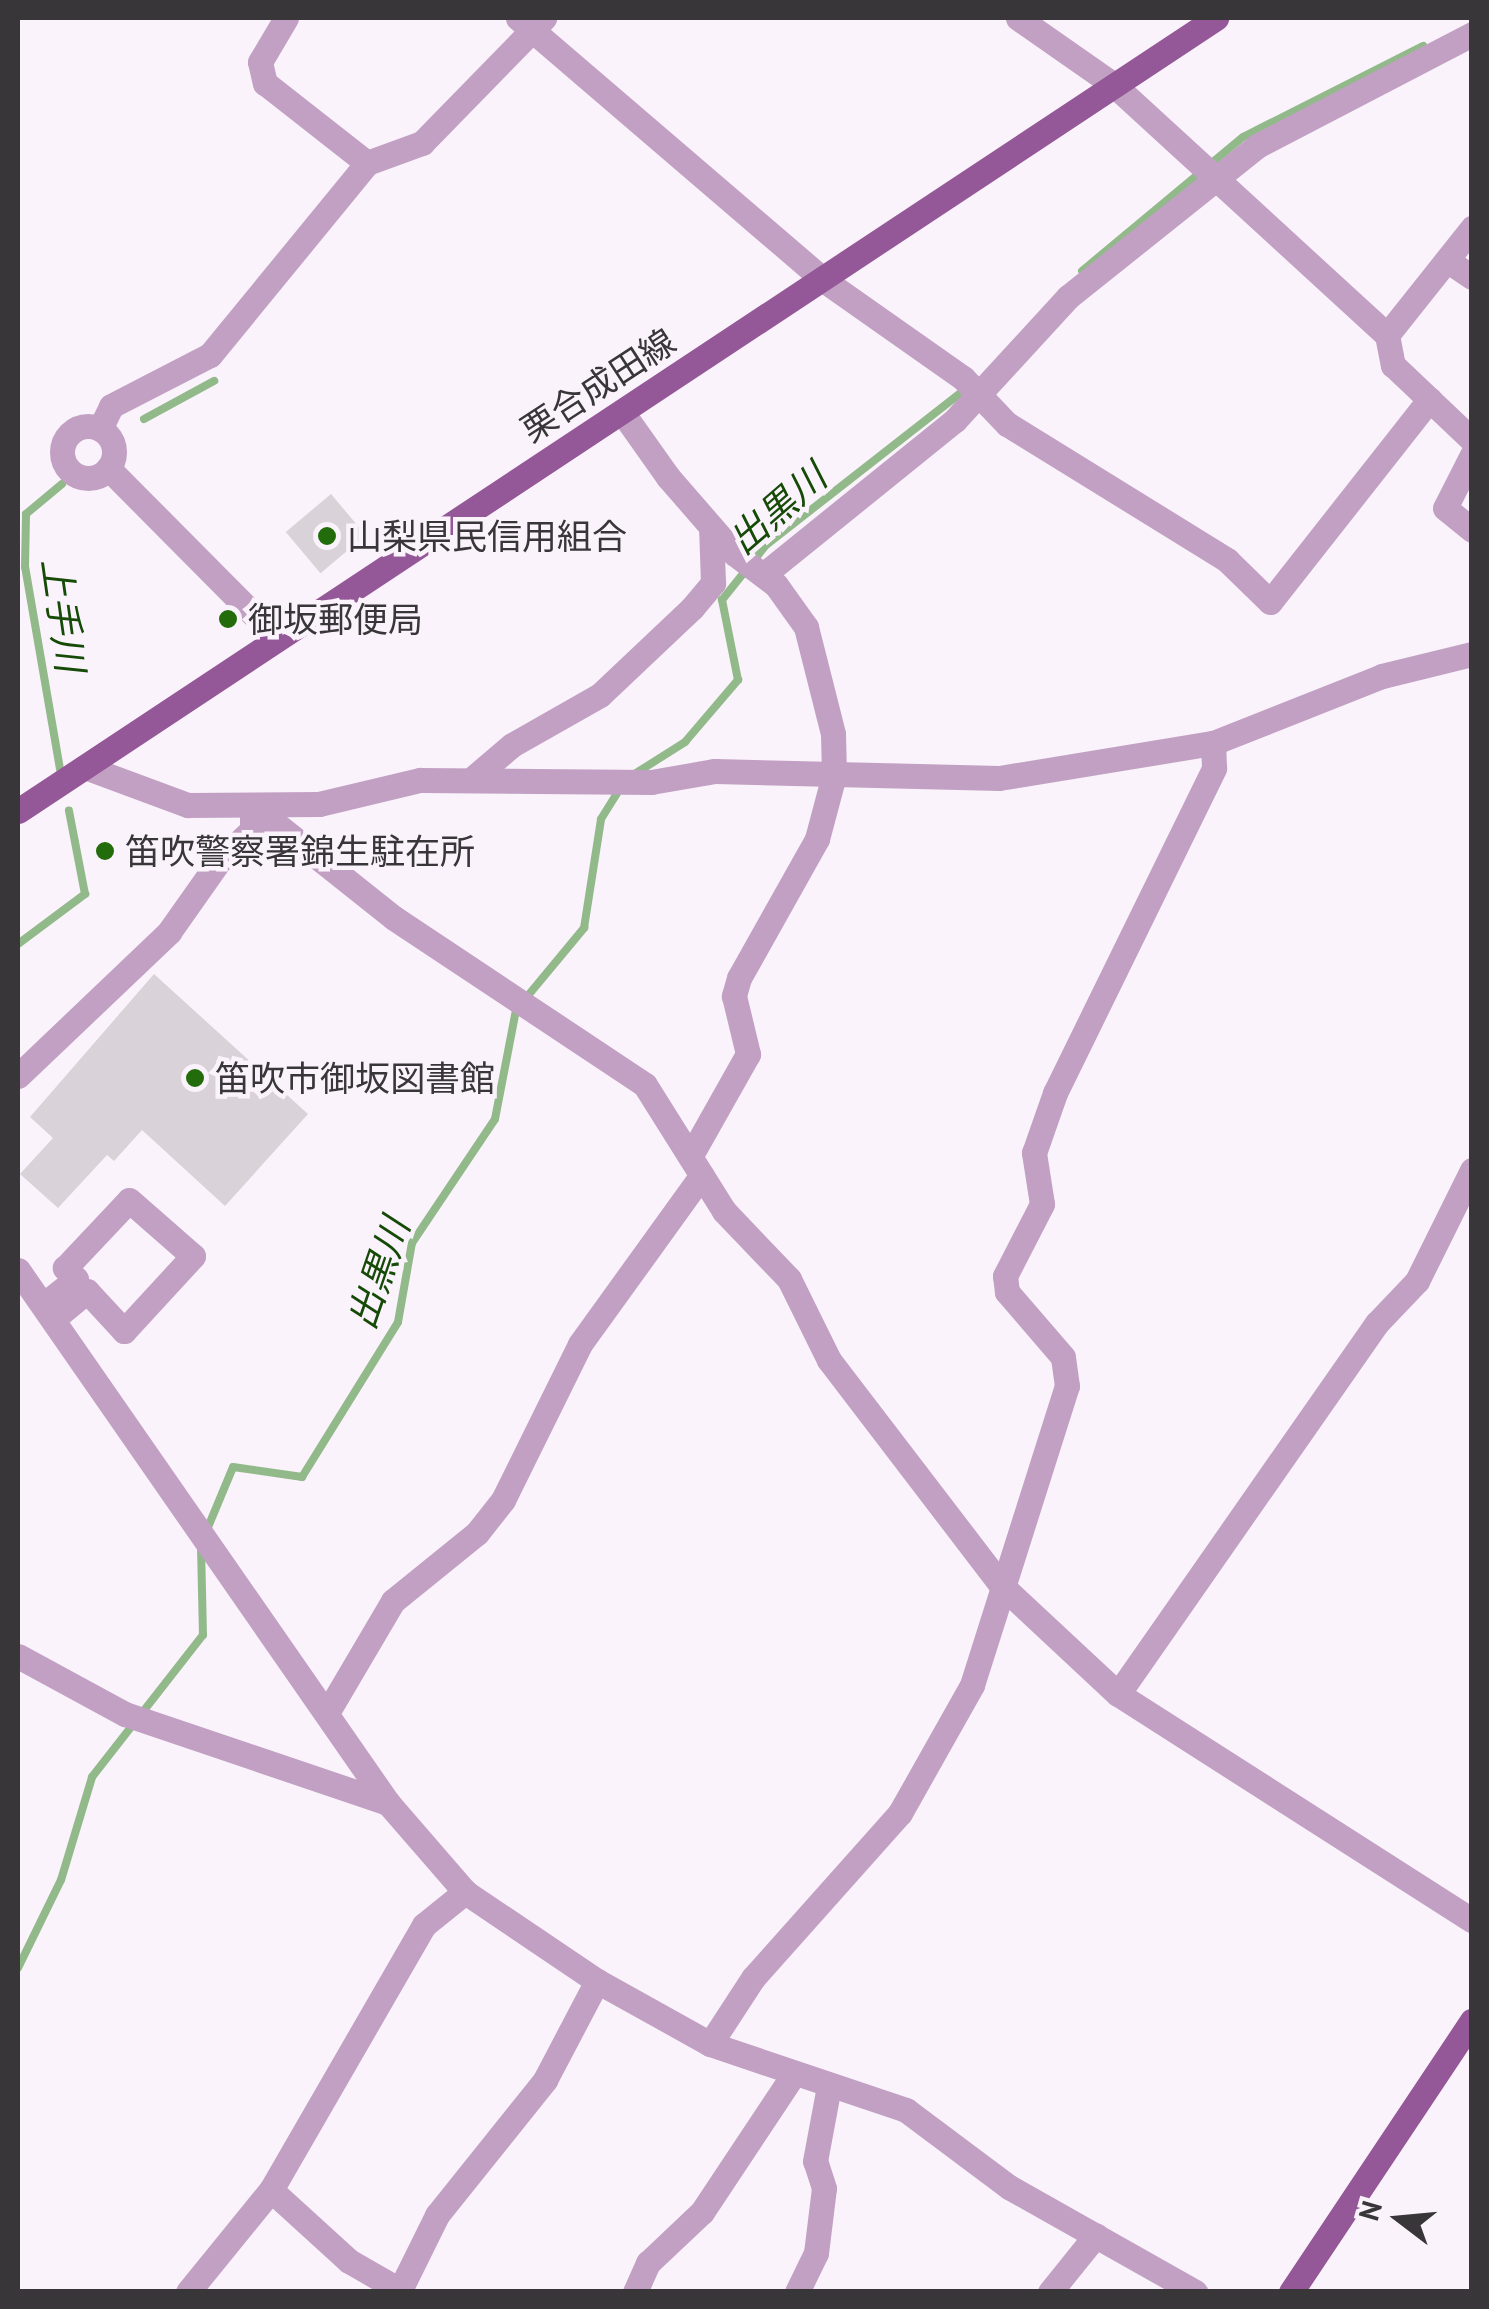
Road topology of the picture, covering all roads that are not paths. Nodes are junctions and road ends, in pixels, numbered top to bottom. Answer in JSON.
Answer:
{"nodes":[{"id":1,"x":286,"y":18,"type":"edge"},
{"id":2,"x":1018,"y":18,"type":"edge"},
{"id":3,"x":1216,"y":18,"type":"edge"},
{"id":4,"x":532,"y":21,"type":"edge"},
{"id":5,"x":1472,"y":34,"type":"edge"},
{"id":6,"x":1114,"y":85,"type":"junction"},
{"id":7,"x":367,"y":163,"type":"junction"},
{"id":8,"x":1216,"y":180,"type":"junction"},
{"id":9,"x":1472,"y":228,"type":"edge"},
{"id":10,"x":1448,"y":261,"type":"junction"},
{"id":11,"x":1472,"y":277,"type":"edge"},
{"id":12,"x":825,"y":280,"type":"junction"},
{"id":13,"x":1387,"y":335,"type":"junction"},
{"id":14,"x":972,"y":385,"type":"junction"},
{"id":15,"x":1430,"y":400,"type":"junction"},
{"id":16,"x":622,"y":412,"type":"junction"},
{"id":17,"x":100,"y":429,"type":"junction"},
{"id":18,"x":1472,"y":440,"type":"edge"},
{"id":19,"x":1472,"y":455,"type":"edge"},
{"id":20,"x":108,"y":468,"type":"junction"},
{"id":21,"x":711,"y":528,"type":"junction"},
{"id":22,"x":1472,"y":530,"type":"edge"},
{"id":23,"x":762,"y":575,"type":"junction"},
{"id":24,"x":278,"y":638,"type":"junction"},
{"id":25,"x":1472,"y":654,"type":"edge"},
{"id":26,"x":1213,"y":744,"type":"junction"},
{"id":27,"x":85,"y":767,"type":"junction"},
{"id":28,"x":834,"y":775,"type":"junction"},
{"id":29,"x":472,"y":779,"type":"junction"},
{"id":30,"x":50,"y":790,"type":"junction"},
{"id":31,"x":18,"y":792,"type":"edge"},
{"id":32,"x":252,"y":804,"type":"junction"},
{"id":33,"x":18,"y":812,"type":"edge"},
{"id":34,"x":18,"y":1076,"type":"edge"},
{"id":35,"x":696,"y":1165,"type":"junction"},
{"id":36,"x":1472,"y":1170,"type":"edge"},
{"id":37,"x":18,"y":1270,"type":"edge"},
{"id":38,"x":48,"y":1312,"type":"junction"},
{"id":39,"x":1002,"y":1586,"type":"junction"},
{"id":40,"x":18,"y":1656,"type":"edge"},
{"id":41,"x":1118,"y":1694,"type":"junction"},
{"id":42,"x":327,"y":1713,"type":"junction"},
{"id":43,"x":388,"y":1803,"type":"junction"},
{"id":44,"x":465,"y":1892,"type":"junction"},
{"id":45,"x":1472,"y":1920,"type":"edge"},
{"id":46,"x":597,"y":1981,"type":"junction"},
{"id":47,"x":1472,"y":2020,"type":"edge"},
{"id":48,"x":710,"y":2044,"type":"junction"},
{"id":49,"x":793,"y":2074,"type":"junction"},
{"id":50,"x":829,"y":2086,"type":"junction"},
{"id":51,"x":271,"y":2190,"type":"junction"},
{"id":52,"x":1096,"y":2234,"type":"junction"},
{"id":53,"x":402,"y":2291,"type":"edge"},
{"id":54,"x":188,"y":2292,"type":"edge"},
{"id":55,"x":635,"y":2292,"type":"edge"},
{"id":56,"x":797,"y":2292,"type":"edge"},
{"id":57,"x":1050,"y":2292,"type":"edge"},
{"id":58,"x":1195,"y":2292,"type":"edge"},
{"id":59,"x":1291,"y":2292,"type":"edge"}],
"edges":[{"from":1,"to":7,"type":"street"},
{"from":2,"to":6,"type":"street"},
{"from":3,"to":6,"type":"main road","name":"栗合成田線"},
{"from":4,"to":7,"type":"street"},
{"from":4,"to":12,"type":"street"},
{"from":5,"to":8,"type":"street"},
{"from":6,"to":8,"type":"street"},
{"from":6,"to":12,"type":"main road","name":"栗合成田線"},
{"from":7,"to":17,"type":"street"},
{"from":8,"to":13,"type":"street"},
{"from":8,"to":14,"type":"street"},
{"from":9,"to":10,"type":"street"},
{"from":10,"to":11,"type":"street"},
{"from":10,"to":13,"type":"street"},
{"from":12,"to":14,"type":"street"},
{"from":12,"to":16,"type":"main road","name":"栗合成田線"},
{"from":13,"to":15,"type":"street"},
{"from":14,"to":15,"type":"street"},
{"from":14,"to":23,"type":"street"},
{"from":15,"to":18,"type":"street"},
{"from":16,"to":21,"type":"street"},
{"from":16,"to":24,"type":"main road","name":"栗合成田線"},
{"from":17,"to":20,"type":"street"},
{"from":17,"to":20,"type":"street"},
{"from":19,"to":22,"type":"street"},
{"from":20,"to":24,"type":"street"},
{"from":21,"to":23,"type":"street"},
{"from":21,"to":29,"type":"street"},
{"from":23,"to":28,"type":"street"},
{"from":24,"to":27,"type":"main road","name":"栗合成田線"},
{"from":25,"to":26,"type":"street"},
{"from":26,"to":28,"type":"street"},
{"from":26,"to":39,"type":"street"},
{"from":27,"to":30,"type":"main road","name":"栗合成田線"},
{"from":27,"to":32,"type":"street"},
{"from":28,"to":29,"type":"street"},
{"from":28,"to":35,"type":"street"},
{"from":29,"to":32,"type":"street"},
{"from":30,"to":31,"type":"street"},
{"from":30,"to":33,"type":"main road","name":"栗合成田線"},
{"from":32,"to":34,"type":"street"},
{"from":32,"to":35,"type":"street"},
{"from":35,"to":39,"type":"street"},
{"from":35,"to":42,"type":"street"},
{"from":36,"to":41,"type":"street"},
{"from":37,"to":38,"type":"street"},
{"from":38,"to":38,"type":"street"},
{"from":38,"to":42,"type":"street"},
{"from":39,"to":41,"type":"street"},
{"from":39,"to":48,"type":"street"},
{"from":40,"to":43,"type":"street"},
{"from":41,"to":45,"type":"street"},
{"from":42,"to":43,"type":"street"},
{"from":43,"to":44,"type":"street"},
{"from":44,"to":46,"type":"street"},
{"from":44,"to":51,"type":"street"},
{"from":46,"to":48,"type":"street"},
{"from":46,"to":53,"type":"street"},
{"from":47,"to":59,"type":"main road"},
{"from":48,"to":49,"type":"street"},
{"from":49,"to":50,"type":"street"},
{"from":49,"to":55,"type":"street"},
{"from":50,"to":52,"type":"street"},
{"from":50,"to":56,"type":"street"},
{"from":51,"to":53,"type":"street"},
{"from":51,"to":54,"type":"street"},
{"from":52,"to":57,"type":"street"},
{"from":52,"to":58,"type":"street"}]}
